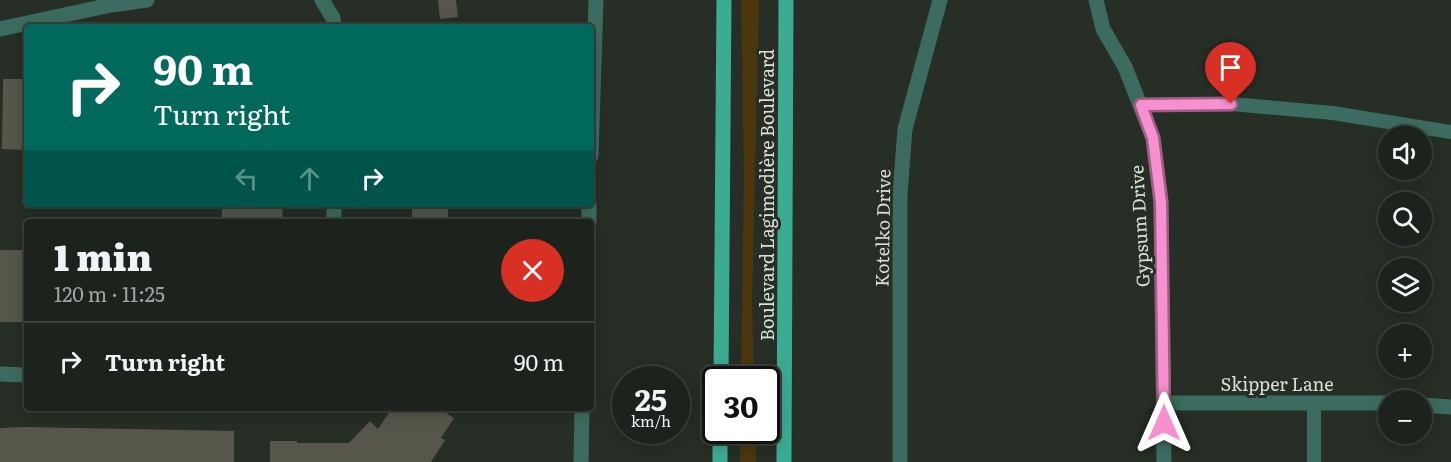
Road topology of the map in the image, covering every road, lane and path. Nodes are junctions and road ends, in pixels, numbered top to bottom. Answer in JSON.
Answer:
{"nodes":[{"id":1,"x":147,"y":0,"type":"edge"},
{"id":2,"x":322,"y":0,"type":"edge"},
{"id":3,"x":596,"y":0,"type":"edge"},
{"id":4,"x":724,"y":0,"type":"edge"},
{"id":5,"x":786,"y":0,"type":"edge"},
{"id":6,"x":940,"y":0,"type":"edge"},
{"id":7,"x":1096,"y":0,"type":"edge"},
{"id":8,"x":334,"y":24,"type":"edge"},
{"id":9,"x":0,"y":29,"type":"edge"},
{"id":10,"x":594,"y":62,"type":"edge"},
{"id":11,"x":1141,"y":105,"type":"junction"},
{"id":12,"x":1451,"y":132,"type":"edge"},
{"id":13,"x":721,"y":366,"type":"edge"},
{"id":14,"x":0,"y":374,"type":"edge"},
{"id":15,"x":24,"y":375,"type":"edge"},
{"id":16,"x":1164,"y":403,"type":"junction"},
{"id":17,"x":1314,"y":403,"type":"junction"},
{"id":18,"x":1378,"y":404,"type":"edge"},
{"id":19,"x":1432,"y":406,"type":"edge"},
{"id":20,"x":1451,"y":407,"type":"edge"},
{"id":21,"x":582,"y":411,"type":"edge"},
{"id":22,"x":720,"y":444,"type":"edge"},
{"id":23,"x":580,"y":462,"type":"edge"},
{"id":24,"x":720,"y":462,"type":"edge"},
{"id":25,"x":784,"y":462,"type":"edge"},
{"id":26,"x":900,"y":462,"type":"edge"},
{"id":27,"x":1164,"y":462,"type":"edge"},
{"id":28,"x":1314,"y":462,"type":"edge"}],
"edges":[{"from":1,"to":9,"type":"street"},
{"from":2,"to":8,"type":"street"},
{"from":3,"to":10,"type":"street"},
{"from":4,"to":13,"type":"main road"},
{"from":5,"to":25,"type":"main road","name":"Boulevard Lagimodière Boulevard"},
{"from":6,"to":26,"type":"street","name":"Kotelko Drive"},
{"from":7,"to":11,"type":"street","name":"Gypsum Drive"},
{"from":11,"to":12,"type":"lane"},
{"from":11,"to":16,"type":"street","name":"Gypsum Drive"},
{"from":14,"to":15,"type":"street"},
{"from":16,"to":17,"type":"street","name":"Skipper Lane"},
{"from":16,"to":27,"type":"street","name":"Gypsum Drive"},
{"from":17,"to":18,"type":"street","name":"Skipper Lane"},
{"from":17,"to":28,"type":"lane"},
{"from":19,"to":20,"type":"street"},
{"from":21,"to":23,"type":"street"},
{"from":22,"to":24,"type":"main road"}]}
